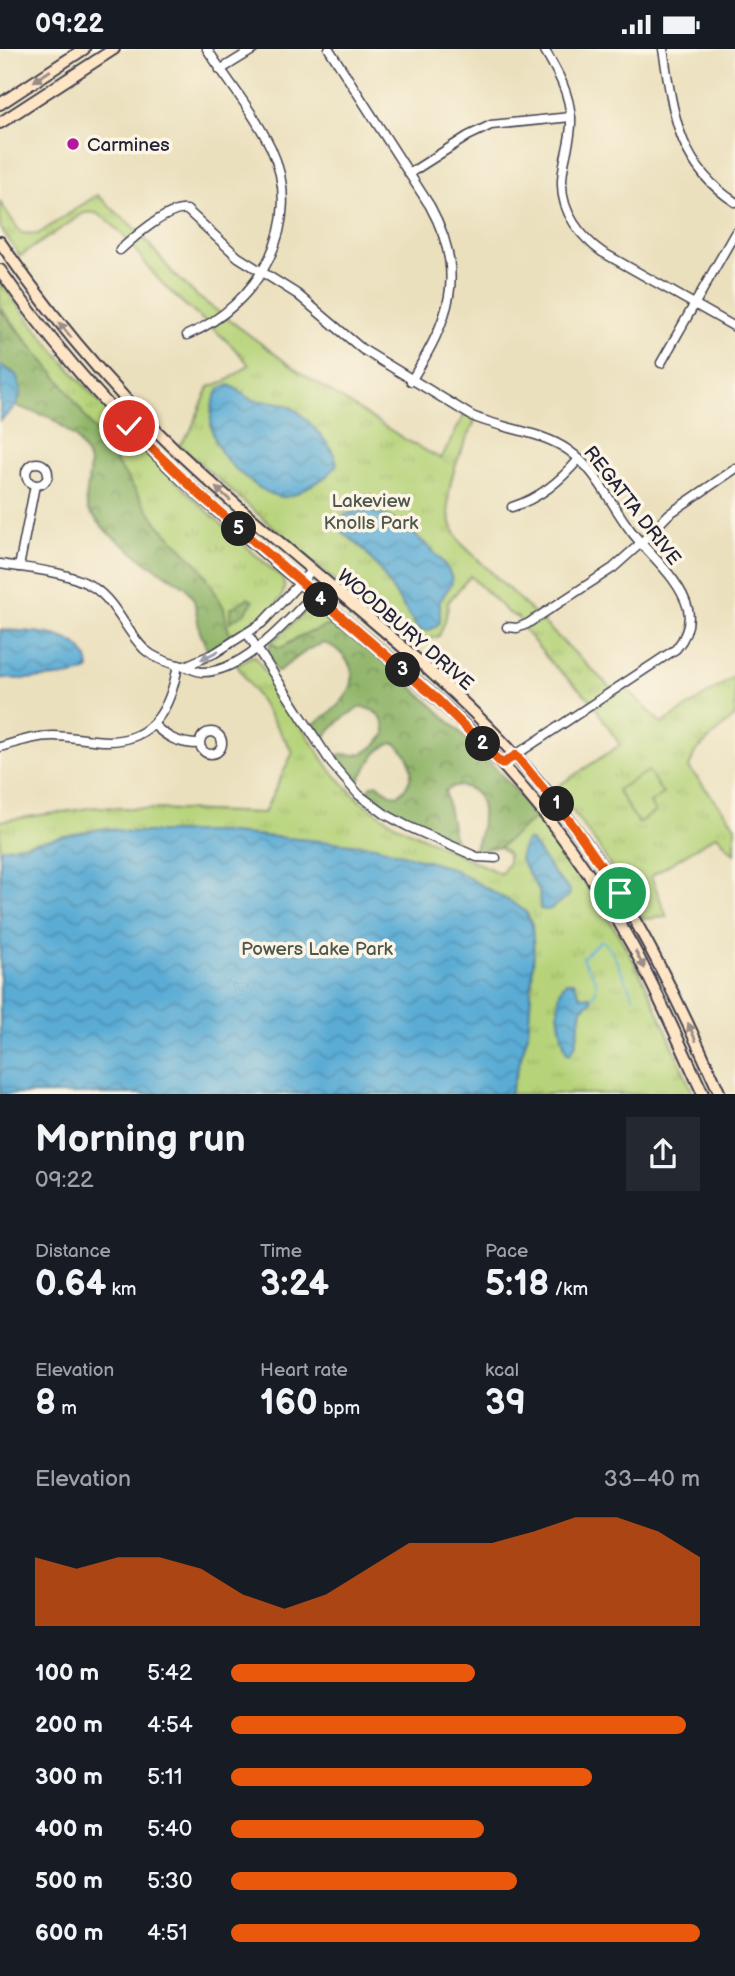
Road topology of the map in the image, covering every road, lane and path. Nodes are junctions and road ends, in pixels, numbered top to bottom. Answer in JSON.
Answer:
{"nodes":[{"id":1,"x":84,"y":49,"type":"edge"},
{"id":2,"x":114,"y":49,"type":"edge"},
{"id":3,"x":207,"y":49,"type":"edge"},
{"id":4,"x":254,"y":49,"type":"edge"},
{"id":5,"x":329,"y":49,"type":"edge"},
{"id":6,"x":544,"y":49,"type":"edge"},
{"id":7,"x":663,"y":49,"type":"edge"},
{"id":8,"x":220,"y":70,"type":"junction"},
{"id":9,"x":0,"y":104,"type":"edge"},
{"id":10,"x":571,"y":117,"type":"junction"},
{"id":11,"x":0,"y":123,"type":"edge"},
{"id":12,"x":410,"y":173,"type":"junction"},
{"id":13,"x":735,"y":202,"type":"edge"},
{"id":14,"x":735,"y":233,"type":"edge"},
{"id":15,"x":0,"y":242,"type":"edge"},
{"id":16,"x":120,"y":250,"type":"dead end"},
{"id":17,"x":0,"y":270,"type":"edge"},
{"id":18,"x":263,"y":273,"type":"junction"},
{"id":19,"x":695,"y":304,"type":"junction"},
{"id":20,"x":735,"y":327,"type":"edge"},
{"id":21,"x":187,"y":335,"type":"dead end"},
{"id":22,"x":661,"y":363,"type":"dead end"},
{"id":23,"x":411,"y":381,"type":"junction"},
{"id":24,"x":579,"y":459,"type":"junction"},
{"id":25,"x":732,"y":472,"type":"edge"},
{"id":26,"x":735,"y":484,"type":"edge"},
{"id":27,"x":35,"y":485,"type":"dead end"},
{"id":28,"x":512,"y":507,"type":"dead end"},
{"id":29,"x":641,"y":543,"type":"junction"},
{"id":30,"x":0,"y":564,"type":"edge"},
{"id":31,"x":19,"y":568,"type":"junction"},
{"id":32,"x":312,"y":570,"type":"junction"},
{"id":33,"x":325,"y":581,"type":"junction"},
{"id":34,"x":301,"y":582,"type":"junction"},
{"id":35,"x":314,"y":594,"type":"junction"},
{"id":36,"x":507,"y":627,"type":"dead end"},
{"id":37,"x":247,"y":633,"type":"junction"},
{"id":38,"x":256,"y":648,"type":"junction"},
{"id":39,"x":181,"y":666,"type":"junction"},
{"id":40,"x":153,"y":724,"type":"junction"},
{"id":41,"x":199,"y":744,"type":"dead end"},
{"id":42,"x":0,"y":747,"type":"edge"},
{"id":43,"x":516,"y":755,"type":"junction"},
{"id":44,"x":502,"y":764,"type":"junction"},
{"id":45,"x":496,"y":858,"type":"dead end"},
{"id":46,"x":703,"y":1094,"type":"edge"},
{"id":47,"x":720,"y":1094,"type":"edge"}],
"edges":[{"from":1,"to":9,"type":"main road","one_way":true},
{"from":2,"to":11,"type":"main road"},
{"from":3,"to":8,"type":"street"},
{"from":4,"to":8,"type":"street"},
{"from":5,"to":12,"type":"street"},
{"from":6,"to":10,"type":"street"},
{"from":7,"to":13,"type":"street"},
{"from":8,"to":18,"type":"street"},
{"from":10,"to":12,"type":"street"},
{"from":10,"to":19,"type":"street"},
{"from":12,"to":23,"type":"street"},
{"from":14,"to":19,"type":"street"},
{"from":32,"to":15,"type":"main road","name":"WOODBURY DRIVE","one_way":true},
{"from":16,"to":18,"type":"street","name":"REGATTA DRIVE"},
{"from":17,"to":34,"type":"main road","name":"WOODBURY DRIVE"},
{"from":18,"to":21,"type":"street"},
{"from":18,"to":23,"type":"street","name":"REGATTA DRIVE"},
{"from":19,"to":20,"type":"street"},
{"from":19,"to":22,"type":"street"},
{"from":23,"to":24,"type":"street","name":"REGATTA DRIVE"},
{"from":24,"to":28,"type":"street"},
{"from":24,"to":29,"type":"street","name":"REGATTA DRIVE"},
{"from":25,"to":26,"type":"street"},
{"from":25,"to":29,"type":"street"},
{"from":27,"to":31,"type":"street"},
{"from":29,"to":36,"type":"street"},
{"from":29,"to":43,"type":"street","name":"REGATTA DRIVE"},
{"from":30,"to":31,"type":"street"},
{"from":31,"to":39,"type":"street"},
{"from":32,"to":33,"type":"main road","name":"WOODBURY DRIVE"},
{"from":32,"to":34,"type":"street"},
{"from":33,"to":35,"type":"street"},
{"from":33,"to":43,"type":"main road","name":"WOODBURY DRIVE"},
{"from":34,"to":35,"type":"main road","name":"WOODBURY DRIVE"},
{"from":34,"to":37,"type":"street"},
{"from":35,"to":38,"type":"street"},
{"from":35,"to":44,"type":"main road","name":"WOODBURY DRIVE"},
{"from":37,"to":38,"type":"street"},
{"from":37,"to":39,"type":"street","one_way":true},
{"from":38,"to":39,"type":"street"},
{"from":38,"to":45,"type":"street"},
{"from":39,"to":40,"type":"street"},
{"from":40,"to":41,"type":"street"},
{"from":40,"to":42,"type":"street"},
{"from":43,"to":44,"type":"street","name":"REGATTA DRIVE"},
{"from":47,"to":43,"type":"main road","name":"WOODBURY DRIVE","one_way":true},
{"from":44,"to":46,"type":"main road","name":"WOODBURY DRIVE","one_way":true}]}
